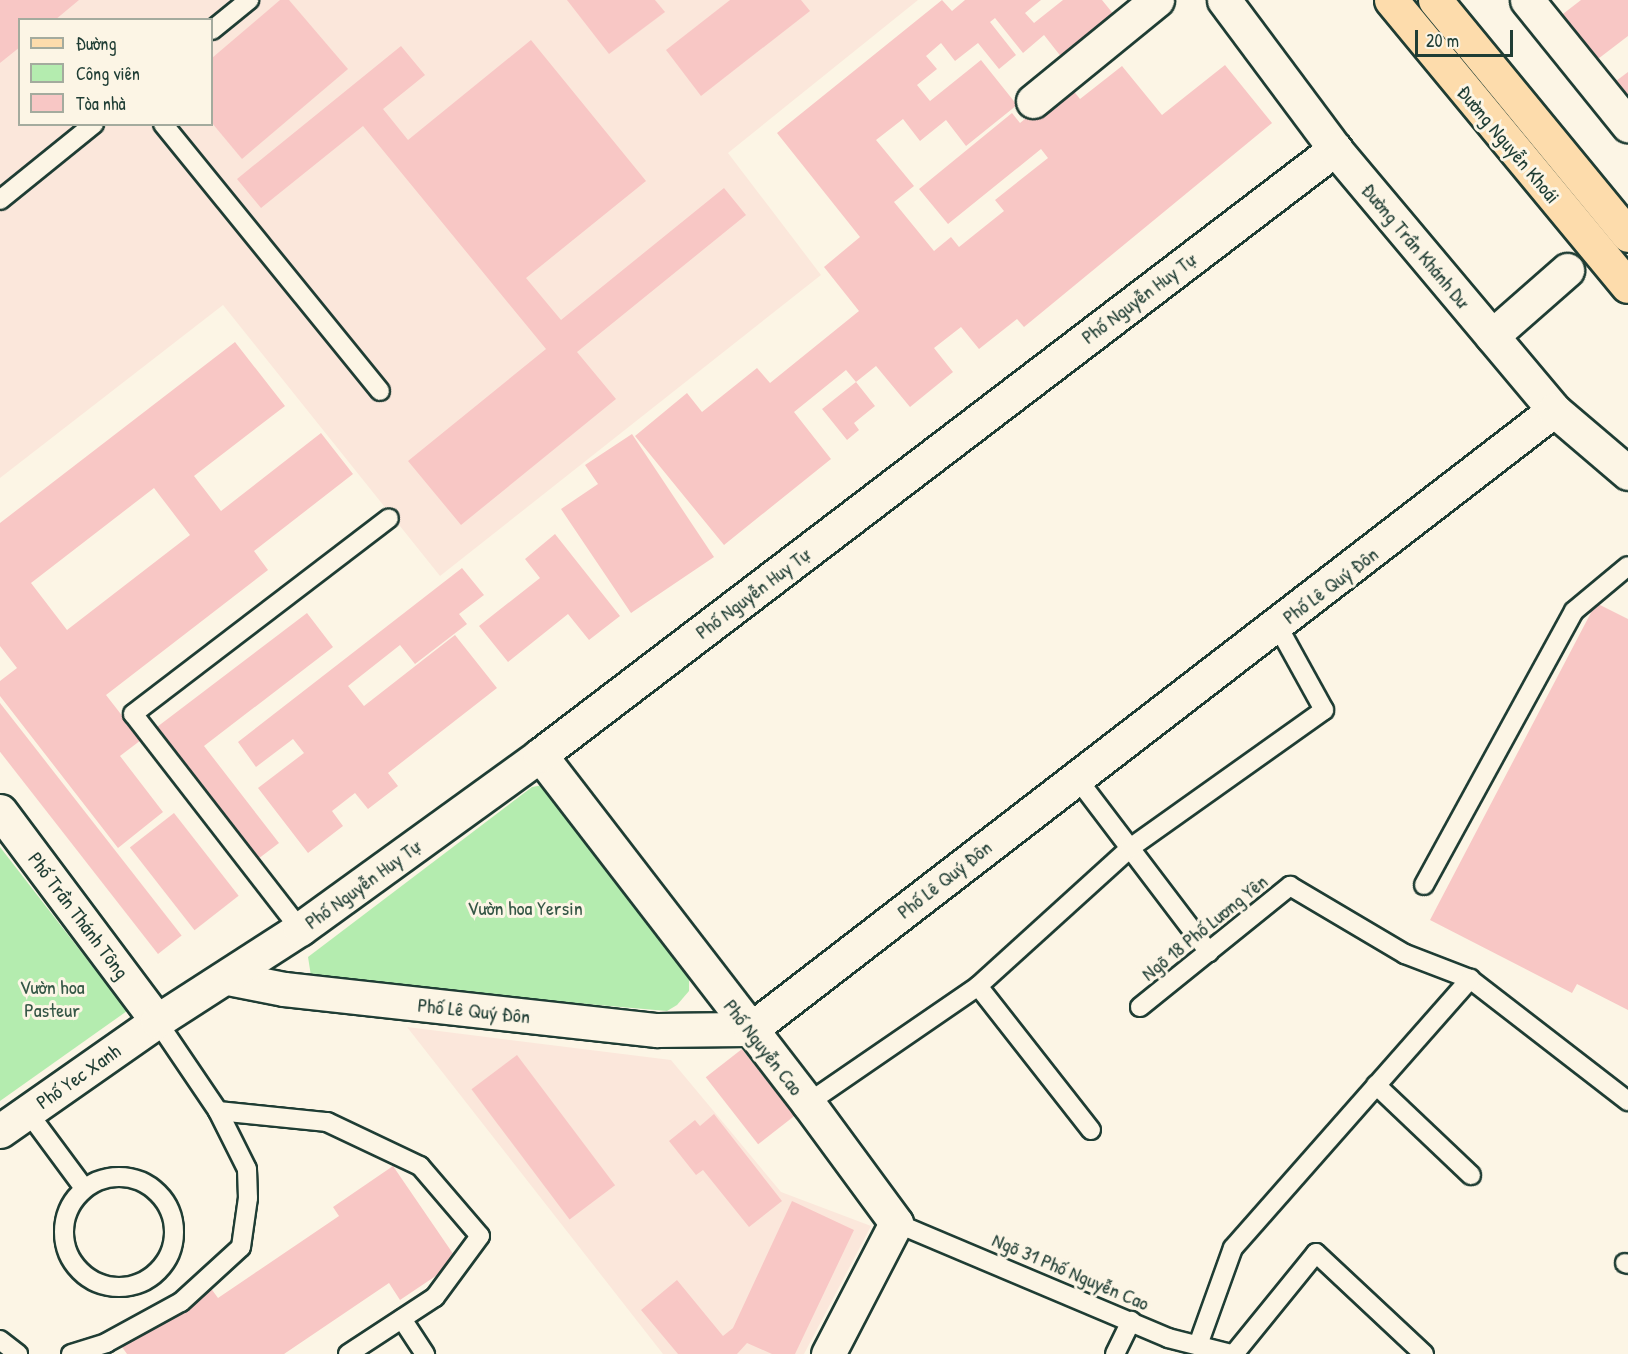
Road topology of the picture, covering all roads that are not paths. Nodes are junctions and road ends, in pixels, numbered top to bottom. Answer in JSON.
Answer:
{"nodes":[{"id":1,"x":249,"y":0,"type":"edge"},
{"id":2,"x":1157,"y":0,"type":"edge"},
{"id":3,"x":1224,"y":0,"type":"edge"},
{"id":4,"x":1391,"y":0,"type":"edge"},
{"id":5,"x":1435,"y":0,"type":"edge"},
{"id":6,"x":1527,"y":0,"type":"edge"},
{"id":7,"x":213,"y":29,"type":"edge"},
{"id":8,"x":1033,"y":101,"type":"dead end"},
{"id":9,"x":1628,"y":125,"type":"edge"},
{"id":10,"x":92,"y":126,"type":"edge"},
{"id":11,"x":166,"y":126,"type":"edge"},
{"id":12,"x":1335,"y":149,"type":"junction"},
{"id":13,"x":0,"y":200,"type":"edge"},
{"id":14,"x":1628,"y":235,"type":"edge"},
{"id":15,"x":1567,"y":270,"type":"dead end"},
{"id":16,"x":1628,"y":286,"type":"edge"},
{"id":17,"x":1492,"y":336,"type":"junction"},
{"id":18,"x":380,"y":391,"type":"dead end"},
{"id":19,"x":1554,"y":411,"type":"junction"},
{"id":20,"x":1628,"y":473,"type":"edge"},
{"id":21,"x":389,"y":518,"type":"dead end"},
{"id":22,"x":1628,"y":566,"type":"edge"},
{"id":23,"x":1277,"y":625,"type":"junction"},
{"id":24,"x":540,"y":755,"type":"junction"},
{"id":25,"x":1076,"y":777,"type":"junction"},
{"id":26,"x":0,"y":810,"type":"edge"},
{"id":27,"x":1130,"y":848,"type":"junction"},
{"id":28,"x":1425,"y":885,"type":"dead end"},
{"id":29,"x":300,"y":929,"type":"junction"},
{"id":30,"x":1209,"y":952,"type":"junction"},
{"id":31,"x":228,"y":978,"type":"junction"},
{"id":32,"x":1470,"y":979,"type":"junction"},
{"id":33,"x":978,"y":986,"type":"junction"},
{"id":34,"x":1140,"y":1007,"type":"dead end"},
{"id":35,"x":157,"y":1021,"type":"junction"},
{"id":36,"x":751,"y":1029,"type":"junction"},
{"id":37,"x":1377,"y":1085,"type":"junction"},
{"id":38,"x":1628,"y":1101,"type":"edge"},
{"id":39,"x":808,"y":1102,"type":"junction"},
{"id":40,"x":27,"y":1111,"type":"junction"},
{"id":41,"x":218,"y":1111,"type":"junction"},
{"id":42,"x":1091,"y":1130,"type":"dead end"},
{"id":43,"x":0,"y":1131,"type":"edge"},
{"id":44,"x":1471,"y":1175,"type":"dead end"},
{"id":45,"x":84,"y":1188,"type":"junction"},
{"id":46,"x":896,"y":1223,"type":"junction"},
{"id":47,"x":402,"y":1319,"type":"junction"},
{"id":48,"x":1131,"y":1321,"type":"junction"},
{"id":49,"x":0,"y":1340,"type":"edge"},
{"id":50,"x":1198,"y":1346,"type":"junction"},
{"id":51,"x":18,"y":1354,"type":"edge"},
{"id":52,"x":71,"y":1354,"type":"edge"},
{"id":53,"x":348,"y":1354,"type":"edge"},
{"id":54,"x":425,"y":1354,"type":"edge"},
{"id":55,"x":828,"y":1354,"type":"edge"},
{"id":56,"x":1115,"y":1354,"type":"edge"},
{"id":57,"x":1233,"y":1354,"type":"edge"},
{"id":58,"x":1425,"y":1354,"type":"edge"}],
"edges":[{"from":1,"to":7,"type":"lane"},
{"from":2,"to":8,"type":"street"},
{"from":3,"to":12,"type":"street","name":"Đường Trần Khánh Dư"},
{"from":4,"to":16,"type":"main road","name":"Đường Nguyễn Khoái"},
{"from":5,"to":14,"type":"main road","name":"Đường Nguyễn Khoái"},
{"from":6,"to":9,"type":"street"},
{"from":10,"to":13,"type":"lane"},
{"from":11,"to":18,"type":"lane"},
{"from":12,"to":17,"type":"street","name":"Đường Trần Khánh Dư"},
{"from":12,"to":24,"type":"street","name":"Phố Nguyễn Huy Tự"},
{"from":15,"to":17,"type":"street"},
{"from":17,"to":19,"type":"street","name":"Đường Trần Khánh Dư"},
{"from":19,"to":20,"type":"street","name":"Đường Trần Khánh Dư"},
{"from":19,"to":23,"type":"street","name":"Phố Lê Quý Đôn"},
{"from":21,"to":29,"type":"lane"},
{"from":22,"to":28,"type":"lane"},
{"from":23,"to":25,"type":"street","name":"Phố Lê Quý Đôn"},
{"from":23,"to":27,"type":"lane"},
{"from":24,"to":29,"type":"street","name":"Phố Nguyễn Huy Tự"},
{"from":24,"to":36,"type":"street","name":"Phố Nguyễn Cao"},
{"from":25,"to":27,"type":"lane"},
{"from":25,"to":36,"type":"street","name":"Phố Lê Quý Đôn"},
{"from":26,"to":35,"type":"street","name":"Phố Trần Thánh Tông"},
{"from":27,"to":30,"type":"lane"},
{"from":27,"to":33,"type":"lane"},
{"from":29,"to":31,"type":"street","name":"Phố Nguyễn Huy Tự"},
{"from":30,"to":32,"type":"lane","name":"Ngõ 18 Phố Lương Yên"},
{"from":30,"to":34,"type":"lane","name":"Ngõ 18 Phố Lương Yên"},
{"from":31,"to":35,"type":"street","name":"Phố Nguyễn Huy Tự"},
{"from":31,"to":36,"type":"street","name":"Phố Lê Quý Đôn"},
{"from":32,"to":37,"type":"lane"},
{"from":32,"to":38,"type":"lane","name":"Ngõ 18 Phố Lương Yên"},
{"from":33,"to":39,"type":"lane"},
{"from":33,"to":42,"type":"lane"},
{"from":35,"to":40,"type":"street","name":"Phố Yec Xanh"},
{"from":35,"to":41,"type":"lane"},
{"from":36,"to":39,"type":"street","name":"Phố Nguyễn Cao"},
{"from":37,"to":44,"type":"lane"},
{"from":37,"to":50,"type":"lane"},
{"from":39,"to":46,"type":"street","name":"Phố Nguyễn Cao"},
{"from":40,"to":43,"type":"street","name":"Phố Yec Xanh"},
{"from":40,"to":45,"type":"lane"},
{"from":41,"to":47,"type":"lane"},
{"from":41,"to":52,"type":"lane"},
{"from":45,"to":45,"type":"lane"},
{"from":46,"to":48,"type":"lane","name":"Ngõ 31 Phố Nguyễn Cao"},
{"from":46,"to":55,"type":"street"},
{"from":47,"to":53,"type":"lane"},
{"from":47,"to":54,"type":"lane"},
{"from":48,"to":50,"type":"lane","name":"Ngõ 31 Phố Nguyễn Cao"},
{"from":48,"to":56,"type":"lane"},
{"from":49,"to":51,"type":"lane"},
{"from":50,"to":57,"type":"lane","name":"Ngõ 31 Phố Nguyễn Cao"},
{"from":57,"to":58,"type":"lane"}]}
